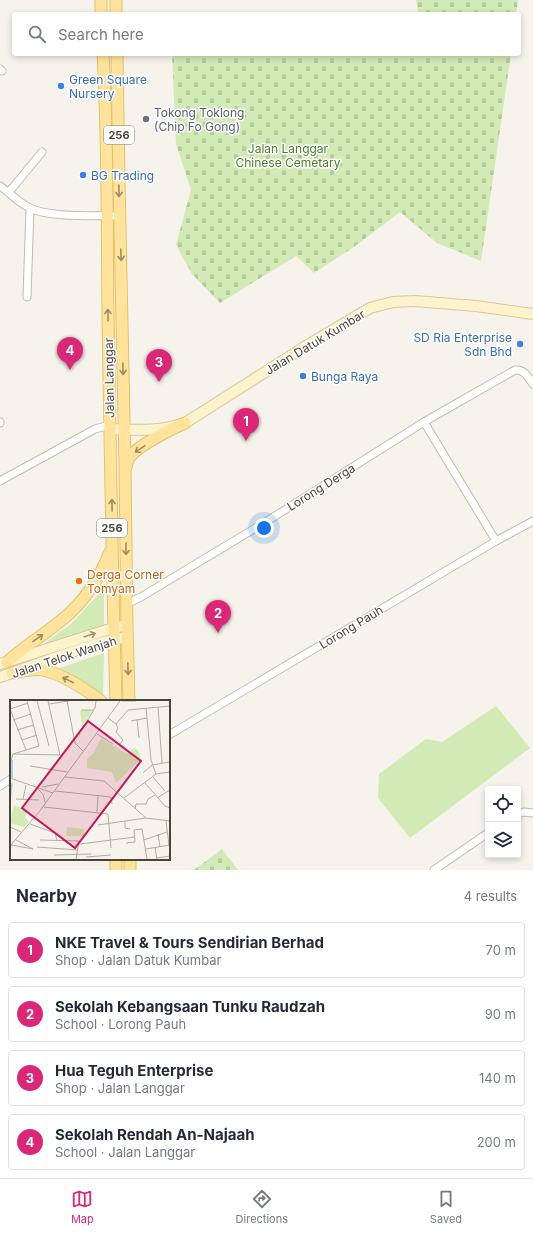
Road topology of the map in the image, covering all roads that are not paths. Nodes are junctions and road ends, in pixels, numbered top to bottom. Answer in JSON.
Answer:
{"nodes":[{"id":1,"x":101,"y":0,"type":"edge"},
{"id":2,"x":116,"y":0,"type":"edge"},
{"id":3,"x":101,"y":12,"type":"edge"},
{"id":4,"x":116,"y":12,"type":"edge"},
{"id":5,"x":103,"y":56,"type":"edge"},
{"id":6,"x":118,"y":56,"type":"edge"},
{"id":7,"x":42,"y":152,"type":"dead end"},
{"id":8,"x":0,"y":186,"type":"edge"},
{"id":9,"x":8,"y":192,"type":"junction"},
{"id":10,"x":30,"y":208,"type":"junction"},
{"id":11,"x":107,"y":215,"type":"junction"},
{"id":12,"x":120,"y":216,"type":"junction"},
{"id":13,"x":27,"y":297,"type":"dead end"},
{"id":14,"x":533,"y":314,"type":"edge"},
{"id":15,"x":533,"y":384,"type":"edge"},
{"id":16,"x":424,"y":422,"type":"junction"},
{"id":17,"x":185,"y":423,"type":"junction"},
{"id":18,"x":110,"y":427,"type":"junction"},
{"id":19,"x":124,"y":429,"type":"junction"},
{"id":20,"x":126,"y":468,"type":"junction"},
{"id":21,"x":0,"y":481,"type":"edge"},
{"id":22,"x":533,"y":521,"type":"edge"},
{"id":23,"x":496,"y":541,"type":"junction"},
{"id":24,"x":113,"y":547,"type":"junction"},
{"id":25,"x":126,"y":604,"type":"junction"},
{"id":26,"x":127,"y":625,"type":"junction"},
{"id":27,"x":114,"y":634,"type":"junction"},
{"id":28,"x":127,"y":636,"type":"junction"},
{"id":29,"x":4,"y":663,"type":"edge"},
{"id":30,"x":12,"y":673,"type":"junction"},
{"id":31,"x":0,"y":678,"type":"edge"},
{"id":32,"x":100,"y":700,"type":"edge"},
{"id":33,"x":116,"y":700,"type":"edge"},
{"id":34,"x":129,"y":700,"type":"edge"},
{"id":35,"x":170,"y":734,"type":"edge"},
{"id":36,"x":10,"y":780,"type":"edge"},
{"id":37,"x":0,"y":786,"type":"edge"},
{"id":38,"x":521,"y":813,"type":"edge"},
{"id":39,"x":533,"y":813,"type":"edge"},
{"id":40,"x":485,"y":835,"type":"edge"},
{"id":41,"x":434,"y":870,"type":"edge"}],
"edges":[{"from":1,"to":3,"type":"main road"},
{"from":2,"to":4,"type":"main road"},
{"from":5,"to":11,"type":"main road","name":"Jalan Langgar","number":"256"},
{"from":6,"to":12,"type":"main road","name":"Jalan Langgar","number":"256","one_way":true},
{"from":7,"to":9,"type":"street"},
{"from":8,"to":9,"type":"street"},
{"from":9,"to":10,"type":"street"},
{"from":10,"to":11,"type":"street"},
{"from":10,"to":13,"type":"street"},
{"from":11,"to":12,"type":"street"},
{"from":18,"to":11,"type":"main road","name":"Jalan Langgar","number":"256","one_way":true},
{"from":12,"to":19,"type":"main road","name":"Jalan Langgar","number":"256","one_way":true},
{"from":14,"to":17,"type":"main road","name":"Jalan Datuk Kumbar"},
{"from":15,"to":16,"type":"street","name":"Lorong Derga"},
{"from":16,"to":23,"type":"street"},
{"from":16,"to":25,"type":"street","name":"Lorong Derga"},
{"from":17,"to":19,"type":"main road","name":"Jalan Datuk Kumbar"},
{"from":17,"to":20,"type":"main road","one_way":true},
{"from":18,"to":19,"type":"main road","name":"Jalan Datuk Kumbar"},
{"from":18,"to":21,"type":"street"},
{"from":24,"to":18,"type":"main road","name":"Jalan Langgar","number":"256","one_way":true},
{"from":19,"to":20,"type":"main road","name":"Jalan Langgar","number":"256"},
{"from":20,"to":25,"type":"main road","name":"Jalan Langgar","number":"256","one_way":true},
{"from":22,"to":23,"type":"street","name":"Lorong Pauh"},
{"from":23,"to":35,"type":"street","name":"Lorong Pauh"},
{"from":24,"to":27,"type":"main road","name":"Jalan Langgar","number":"256"},
{"from":29,"to":24,"type":"main road","one_way":true},
{"from":25,"to":26,"type":"main road","name":"Jalan Langgar","number":"256"},
{"from":26,"to":27,"type":"main road","name":"Jalan Telok Wanjah"},
{"from":26,"to":28,"type":"main road","name":"Jalan Langgar","number":"256"},
{"from":27,"to":28,"type":"main road","name":"Jalan Telok Wanjah"},
{"from":29,"to":27,"type":"main road","name":"Jalan Telok Wanjah","one_way":true},
{"from":27,"to":30,"type":"main road","name":"Jalan Telok Wanjah"},
{"from":27,"to":33,"type":"main road","name":"Jalan Langgar","number":"256"},
{"from":28,"to":34,"type":"main road","name":"Jalan Langgar","number":"256","one_way":true},
{"from":30,"to":31,"type":"main road","name":"Jalan Telok Wanjah"},
{"from":32,"to":30,"type":"main road","one_way":true},
{"from":36,"to":37,"type":"street"},
{"from":38,"to":39,"type":"street"},
{"from":40,"to":41,"type":"street"}]}
